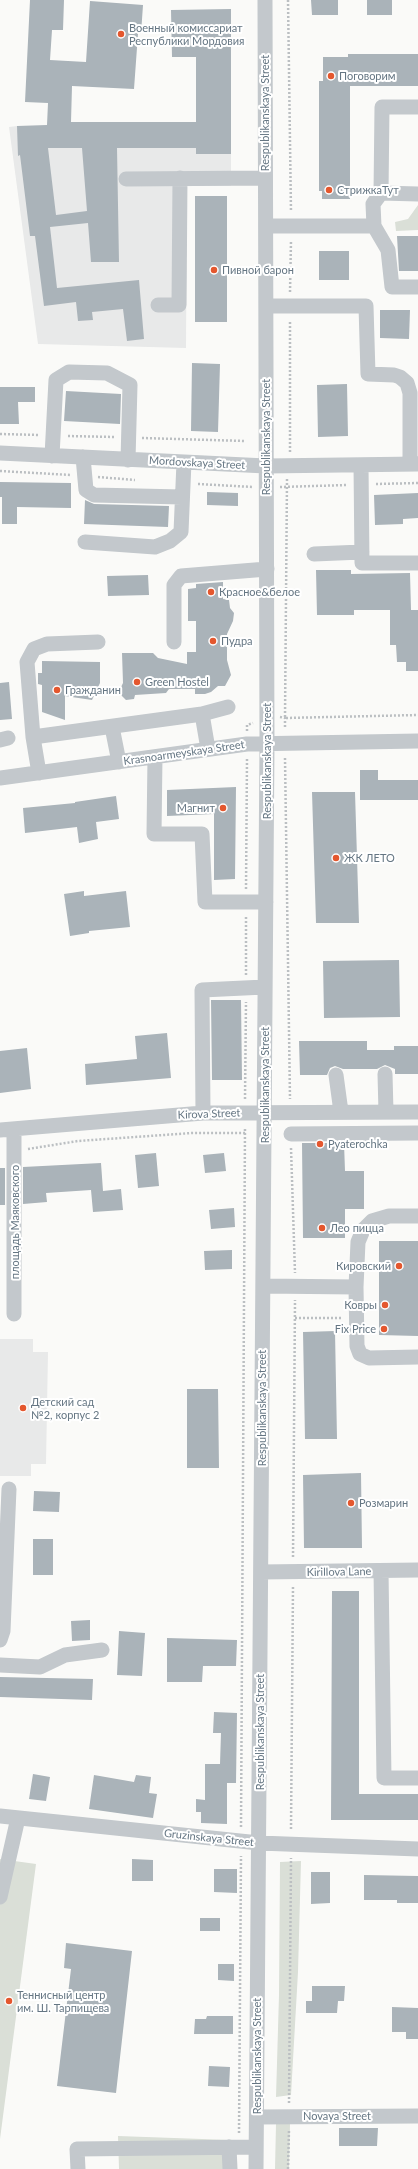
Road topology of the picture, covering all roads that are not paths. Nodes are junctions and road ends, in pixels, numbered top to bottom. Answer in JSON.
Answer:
{"nodes":[{"id":1,"x":265,"y":0,"type":"edge"},
{"id":2,"x":418,"y":106,"type":"edge"},
{"id":3,"x":126,"y":178,"type":"dead end"},
{"id":4,"x":180,"y":178,"type":"junction"},
{"id":5,"x":266,"y":178,"type":"junction"},
{"id":6,"x":381,"y":193,"type":"junction"},
{"id":7,"x":418,"y":194,"type":"edge"},
{"id":8,"x":266,"y":226,"type":"junction"},
{"id":9,"x":374,"y":226,"type":"junction"},
{"id":10,"x":418,"y":287,"type":"edge"},
{"id":11,"x":158,"y":305,"type":"dead end"},
{"id":12,"x":266,"y":306,"type":"junction"},
{"id":13,"x":0,"y":453,"type":"edge"},
{"id":14,"x":52,"y":456,"type":"junction"},
{"id":15,"x":83,"y":457,"type":"junction"},
{"id":16,"x":128,"y":460,"type":"junction"},
{"id":17,"x":184,"y":462,"type":"junction"},
{"id":18,"x":414,"y":464,"type":"edge"},
{"id":19,"x":361,"y":465,"type":"junction"},
{"id":20,"x":266,"y":466,"type":"junction"},
{"id":21,"x":182,"y":497,"type":"junction"},
{"id":22,"x":85,"y":542,"type":"dead end"},
{"id":23,"x":362,"y":552,"type":"junction"},
{"id":24,"x":314,"y":554,"type":"dead end"},
{"id":25,"x":418,"y":563,"type":"edge"},
{"id":26,"x":267,"y":569,"type":"junction"},
{"id":27,"x":98,"y":642,"type":"dead end"},
{"id":28,"x":174,"y":642,"type":"dead end"},
{"id":29,"x":228,"y":707,"type":"dead end"},
{"id":30,"x":202,"y":714,"type":"junction"},
{"id":31,"x":112,"y":727,"type":"junction"},
{"id":32,"x":33,"y":737,"type":"junction"},
{"id":33,"x":418,"y":741,"type":"edge"},
{"id":34,"x":267,"y":743,"type":"junction"},
{"id":35,"x":208,"y":749,"type":"junction"},
{"id":36,"x":156,"y":757,"type":"junction"},
{"id":37,"x":119,"y":762,"type":"junction"},
{"id":38,"x":39,"y":773,"type":"junction"},
{"id":39,"x":0,"y":778,"type":"edge"},
{"id":40,"x":266,"y":902,"type":"junction"},
{"id":41,"x":266,"y":988,"type":"junction"},
{"id":42,"x":385,"y":1074,"type":"dead end"},
{"id":43,"x":336,"y":1075,"type":"dead end"},
{"id":44,"x":264,"y":1112,"type":"junction"},
{"id":45,"x":341,"y":1112,"type":"junction"},
{"id":46,"x":386,"y":1112,"type":"junction"},
{"id":47,"x":418,"y":1112,"type":"edge"},
{"id":48,"x":203,"y":1113,"type":"junction"},
{"id":49,"x":7,"y":1130,"type":"edge"},
{"id":50,"x":418,"y":1133,"type":"edge"},
{"id":51,"x":291,"y":1134,"type":"road end"},
{"id":52,"x":418,"y":1216,"type":"edge"},
{"id":53,"x":263,"y":1286,"type":"junction"},
{"id":54,"x":356,"y":1286,"type":"junction"},
{"id":55,"x":14,"y":1314,"type":"dead end"},
{"id":56,"x":418,"y":1357,"type":"edge"},
{"id":57,"x":9,"y":1489,"type":"dead end"},
{"id":58,"x":418,"y":1570,"type":"edge"},
{"id":59,"x":382,"y":1571,"type":"junction"},
{"id":60,"x":261,"y":1572,"type":"junction"},
{"id":61,"x":0,"y":1640,"type":"edge"},
{"id":62,"x":102,"y":1650,"type":"dead end"},
{"id":63,"x":0,"y":1665,"type":"edge"},
{"id":64,"x":418,"y":1778,"type":"edge"},
{"id":65,"x":0,"y":1816,"type":"edge"},
{"id":66,"x":18,"y":1818,"type":"junction"},
{"id":67,"x":259,"y":1843,"type":"junction"},
{"id":68,"x":418,"y":1848,"type":"edge"},
{"id":69,"x":0,"y":1897,"type":"edge"},
{"id":70,"x":418,"y":2116,"type":"edge"},
{"id":71,"x":257,"y":2117,"type":"junction"},
{"id":72,"x":234,"y":2147,"type":"junction"},
{"id":73,"x":256,"y":2147,"type":"junction"},
{"id":74,"x":78,"y":2169,"type":"edge"},
{"id":75,"x":230,"y":2169,"type":"edge"},
{"id":76,"x":256,"y":2169,"type":"edge"}],
"edges":[{"from":1,"to":5,"type":"street","name":"Respublikanskaya Street"},
{"from":2,"to":6,"type":"street"},
{"from":3,"to":4,"type":"street"},
{"from":4,"to":5,"type":"street"},
{"from":4,"to":11,"type":"street"},
{"from":5,"to":8,"type":"street","name":"Respublikanskaya Street"},
{"from":6,"to":7,"type":"street"},
{"from":6,"to":9,"type":"street"},
{"from":8,"to":9,"type":"street"},
{"from":8,"to":12,"type":"street","name":"Respublikanskaya Street"},
{"from":9,"to":10,"type":"street"},
{"from":12,"to":18,"type":"street"},
{"from":12,"to":20,"type":"street","name":"Respublikanskaya Street"},
{"from":13,"to":14,"type":"street","name":"Mordovskaya Street"},
{"from":14,"to":15,"type":"street","name":"Mordovskaya Street"},
{"from":14,"to":16,"type":"street"},
{"from":15,"to":16,"type":"street","name":"Mordovskaya Street"},
{"from":15,"to":21,"type":"street"},
{"from":16,"to":17,"type":"street","name":"Mordovskaya Street"},
{"from":17,"to":20,"type":"street","name":"Mordovskaya Street"},
{"from":17,"to":21,"type":"street"},
{"from":18,"to":19,"type":"street","name":"Mordovskaya Street"},
{"from":19,"to":20,"type":"street","name":"Mordovskaya Street"},
{"from":19,"to":23,"type":"street"},
{"from":20,"to":26,"type":"street","name":"Respublikanskaya Street"},
{"from":21,"to":22,"type":"street"},
{"from":23,"to":24,"type":"street"},
{"from":23,"to":25,"type":"street"},
{"from":26,"to":28,"type":"street"},
{"from":26,"to":34,"type":"street","name":"Respublikanskaya Street"},
{"from":27,"to":32,"type":"street"},
{"from":29,"to":30,"type":"street"},
{"from":30,"to":31,"type":"street"},
{"from":30,"to":35,"type":"street"},
{"from":31,"to":32,"type":"street"},
{"from":31,"to":37,"type":"street"},
{"from":32,"to":38,"type":"street"},
{"from":33,"to":34,"type":"street","name":"Krasnoarmeyskaya Street"},
{"from":34,"to":35,"type":"street","name":"Krasnoarmeyskaya Street"},
{"from":34,"to":40,"type":"street","name":"Respublikanskaya Street"},
{"from":35,"to":36,"type":"street","name":"Krasnoarmeyskaya Street"},
{"from":36,"to":37,"type":"street","name":"Krasnoarmeyskaya Street"},
{"from":36,"to":40,"type":"street"},
{"from":37,"to":38,"type":"street","name":"Krasnoarmeyskaya Street"},
{"from":38,"to":39,"type":"street","name":"Krasnoarmeyskaya Street"},
{"from":40,"to":41,"type":"street","name":"Respublikanskaya Street"},
{"from":41,"to":44,"type":"street","name":"Respublikanskaya Street"},
{"from":41,"to":48,"type":"street"},
{"from":42,"to":46,"type":"street"},
{"from":43,"to":45,"type":"street"},
{"from":44,"to":45,"type":"street","name":"Kirova Street"},
{"from":44,"to":48,"type":"street","name":"Kirova Street"},
{"from":44,"to":53,"type":"street","name":"Respublikanskaya Street"},
{"from":45,"to":46,"type":"street","name":"Kirova Street"},
{"from":46,"to":47,"type":"street","name":"Kirova Street"},
{"from":48,"to":49,"type":"street","name":"Kirova Street"},
{"from":49,"to":55,"type":"street","name":"площадь Маяковского"},
{"from":50,"to":51,"type":"street"},
{"from":52,"to":54,"type":"street"},
{"from":53,"to":54,"type":"street"},
{"from":53,"to":60,"type":"street","name":"Respublikanskaya Street"},
{"from":54,"to":56,"type":"street"},
{"from":57,"to":61,"type":"street"},
{"from":58,"to":59,"type":"street","name":"Kirillova Lane"},
{"from":59,"to":60,"type":"street","name":"Kirillova Lane"},
{"from":59,"to":64,"type":"street"},
{"from":60,"to":67,"type":"street","name":"Respublikanskaya Street"},
{"from":62,"to":63,"type":"street"},
{"from":65,"to":66,"type":"street","name":"Gruzinskaya Street"},
{"from":66,"to":67,"type":"street","name":"Gruzinskaya Street"},
{"from":66,"to":69,"type":"street"},
{"from":67,"to":68,"type":"street","name":"Gruzinskaya Street"},
{"from":67,"to":71,"type":"street","name":"Respublikanskaya Street"},
{"from":70,"to":71,"type":"street","name":"Novaya Street"},
{"from":71,"to":73,"type":"street","name":"Respublikanskaya Street"},
{"from":72,"to":73,"type":"street"},
{"from":72,"to":74,"type":"street"},
{"from":72,"to":75,"type":"street"},
{"from":73,"to":76,"type":"street","name":"Respublikanskaya Street"}]}
